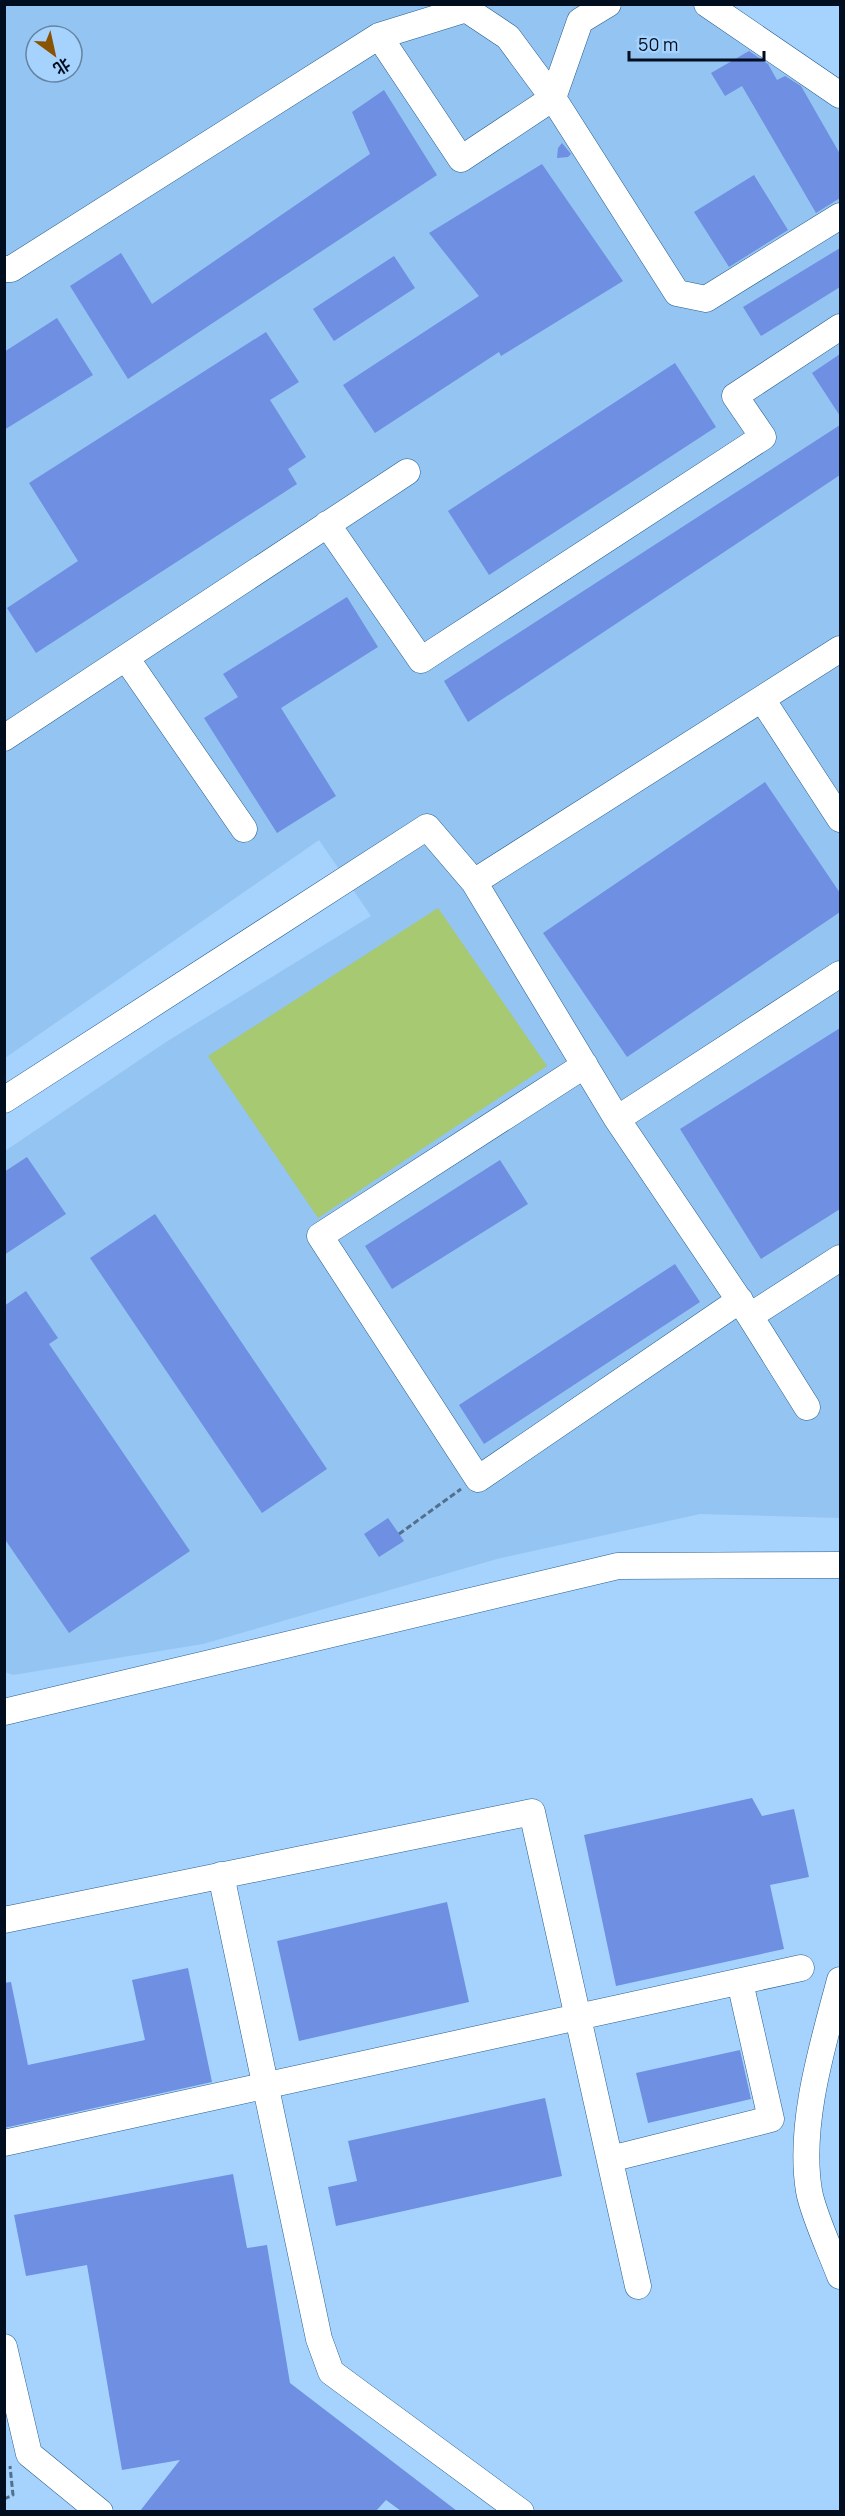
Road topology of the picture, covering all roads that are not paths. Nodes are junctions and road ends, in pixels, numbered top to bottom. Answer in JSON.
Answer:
{"nodes":[{"id":1,"x":608,"y":4,"type":"edge"},
{"id":2,"x":707,"y":4,"type":"edge"},
{"id":3,"x":380,"y":36,"type":"junction"},
{"id":4,"x":840,"y":95,"type":"edge"},
{"id":5,"x":553,"y":98,"type":"junction"},
{"id":6,"x":840,"y":216,"type":"edge"},
{"id":7,"x":4,"y":269,"type":"edge"},
{"id":8,"x":840,"y":327,"type":"edge"},
{"id":9,"x":407,"y":472,"type":"dead end"},
{"id":10,"x":327,"y":524,"type":"junction"},
{"id":11,"x":840,"y":649,"type":"edge"},
{"id":12,"x":126,"y":658,"type":"junction"},
{"id":13,"x":762,"y":699,"type":"junction"},
{"id":14,"x":4,"y":738,"type":"edge"},
{"id":15,"x":840,"y":819,"type":"edge"},
{"id":16,"x":244,"y":829,"type":"dead end"},
{"id":17,"x":474,"y":882,"type":"junction"},
{"id":18,"x":840,"y":974,"type":"edge"},
{"id":19,"x":585,"y":1065,"type":"junction"},
{"id":20,"x":4,"y":1100,"type":"edge"},
{"id":21,"x":617,"y":1119,"type":"junction"},
{"id":22,"x":840,"y":1258,"type":"edge"},
{"id":23,"x":745,"y":1308,"type":"junction"},
{"id":24,"x":807,"y":1407,"type":"dead end"},
{"id":25,"x":840,"y":1565,"type":"edge"},
{"id":26,"x":4,"y":1712,"type":"edge"},
{"id":27,"x":221,"y":1875,"type":"junction"},
{"id":28,"x":4,"y":1920,"type":"edge"},
{"id":29,"x":801,"y":1968,"type":"dead end"},
{"id":30,"x":840,"y":1980,"type":"edge"},
{"id":31,"x":740,"y":1982,"type":"junction"},
{"id":32,"x":578,"y":2018,"type":"junction"},
{"id":33,"x":265,"y":2086,"type":"junction"},
{"id":34,"x":4,"y":2144,"type":"edge"},
{"id":35,"x":610,"y":2159,"type":"junction"},
{"id":36,"x":840,"y":2276,"type":"edge"},
{"id":37,"x":638,"y":2286,"type":"dead end"},
{"id":38,"x":4,"y":2347,"type":"edge"},
{"id":39,"x":100,"y":2511,"type":"edge"},
{"id":40,"x":521,"y":2511,"type":"edge"}],
"edges":[{"from":1,"to":5,"type":"street"},
{"from":2,"to":4,"type":"street"},
{"from":3,"to":5,"type":"street"},
{"from":3,"to":5,"type":"street"},
{"from":3,"to":7,"type":"street"},
{"from":5,"to":6,"type":"street"},
{"from":8,"to":10,"type":"street"},
{"from":9,"to":10,"type":"street"},
{"from":10,"to":12,"type":"street"},
{"from":11,"to":13,"type":"street"},
{"from":12,"to":14,"type":"street"},
{"from":12,"to":16,"type":"street"},
{"from":13,"to":15,"type":"street"},
{"from":13,"to":17,"type":"street"},
{"from":17,"to":19,"type":"street"},
{"from":17,"to":20,"type":"street"},
{"from":18,"to":21,"type":"street"},
{"from":19,"to":21,"type":"street"},
{"from":19,"to":23,"type":"street"},
{"from":21,"to":23,"type":"street"},
{"from":22,"to":23,"type":"street"},
{"from":23,"to":24,"type":"street"},
{"from":25,"to":26,"type":"street"},
{"from":27,"to":28,"type":"street"},
{"from":27,"to":32,"type":"street"},
{"from":27,"to":33,"type":"street"},
{"from":29,"to":31,"type":"street"},
{"from":30,"to":36,"type":"street"},
{"from":31,"to":32,"type":"street"},
{"from":31,"to":35,"type":"street"},
{"from":32,"to":33,"type":"street"},
{"from":32,"to":35,"type":"street"},
{"from":33,"to":34,"type":"street"},
{"from":33,"to":40,"type":"street"},
{"from":35,"to":37,"type":"street"},
{"from":38,"to":39,"type":"street"}]}
